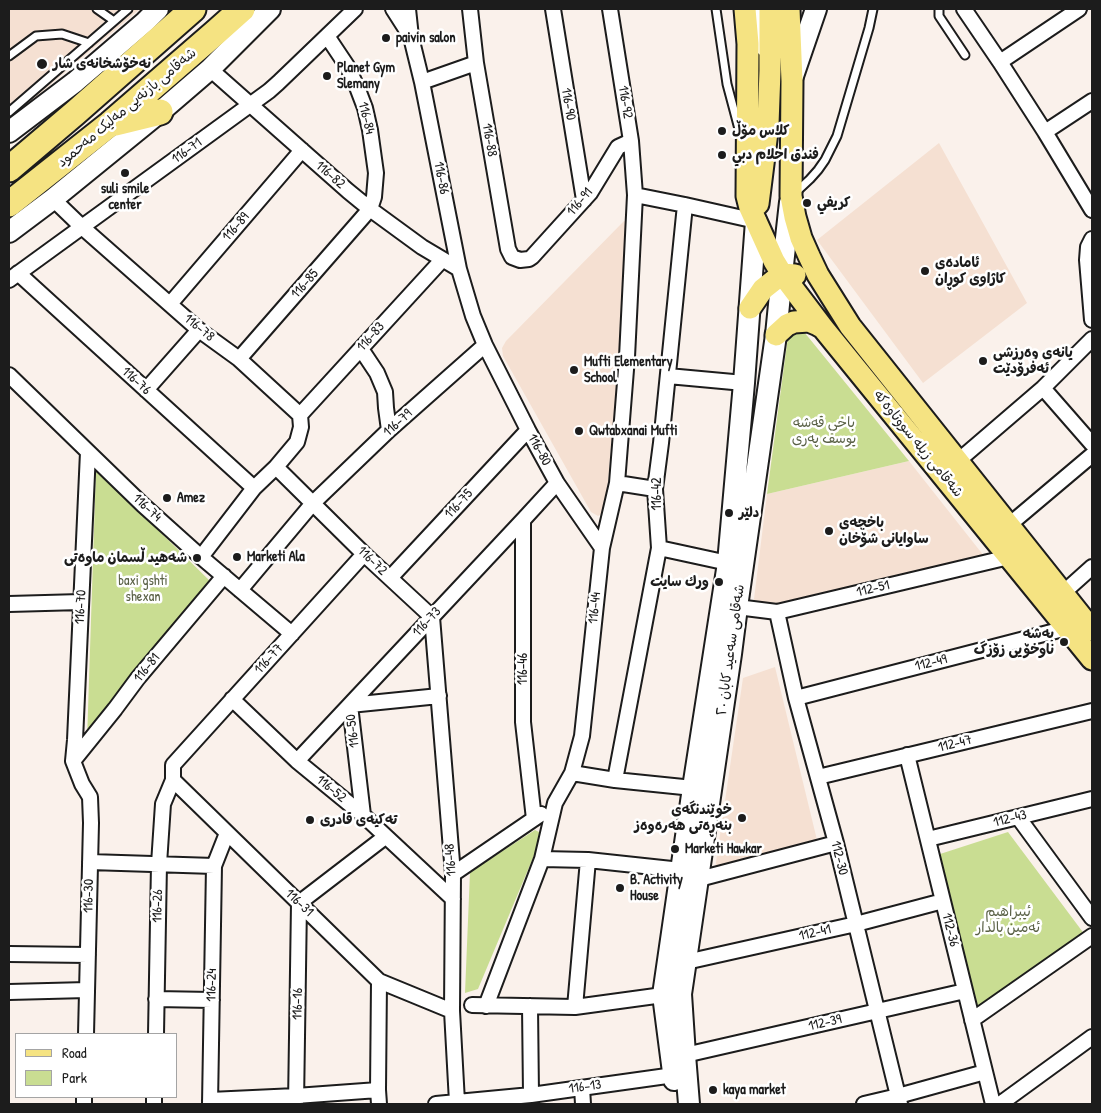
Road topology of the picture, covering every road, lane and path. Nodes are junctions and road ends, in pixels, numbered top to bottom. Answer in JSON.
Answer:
{"nodes":[{"id":1,"x":97,"y":9,"type":"edge"},
{"id":2,"x":128,"y":9,"type":"edge"},
{"id":3,"x":186,"y":9,"type":"edge"},
{"id":4,"x":194,"y":9,"type":"edge"},
{"id":5,"x":242,"y":9,"type":"edge"},
{"id":6,"x":270,"y":9,"type":"edge"},
{"id":7,"x":355,"y":9,"type":"edge"},
{"id":8,"x":393,"y":9,"type":"edge"},
{"id":9,"x":408,"y":9,"type":"edge"},
{"id":10,"x":470,"y":9,"type":"edge"},
{"id":11,"x":553,"y":9,"type":"edge"},
{"id":12,"x":610,"y":9,"type":"edge"},
{"id":13,"x":716,"y":9,"type":"edge"},
{"id":14,"x":745,"y":9,"type":"edge"},
{"id":15,"x":757,"y":9,"type":"edge"},
{"id":16,"x":770,"y":9,"type":"edge"},
{"id":17,"x":790,"y":9,"type":"edge"},
{"id":18,"x":816,"y":9,"type":"edge"},
{"id":19,"x":873,"y":9,"type":"edge"},
{"id":20,"x":939,"y":9,"type":"edge"},
{"id":21,"x":964,"y":9,"type":"edge"},
{"id":22,"x":1079,"y":9,"type":"edge"},
{"id":23,"x":164,"y":19,"type":"edge"},
{"id":24,"x":114,"y":21,"type":"junction"},
{"id":25,"x":327,"y":36,"type":"junction"},
{"id":26,"x":411,"y":36,"type":"junction"},
{"id":27,"x":89,"y":43,"type":"junction"},
{"id":28,"x":965,"y":54,"type":"dead end"},
{"id":29,"x":9,"y":56,"type":"edge"},
{"id":30,"x":1000,"y":62,"type":"junction"},
{"id":31,"x":476,"y":63,"type":"junction"},
{"id":32,"x":210,"y":69,"type":"junction"},
{"id":33,"x":770,"y":71,"type":"junction"},
{"id":34,"x":792,"y":80,"type":"junction"},
{"id":35,"x":422,"y":82,"type":"junction"},
{"id":36,"x":1092,"y":101,"type":"edge"},
{"id":37,"x":250,"y":105,"type":"junction"},
{"id":38,"x":9,"y":112,"type":"edge"},
{"id":39,"x":160,"y":112,"type":"junction"},
{"id":40,"x":110,"y":124,"type":"junction"},
{"id":41,"x":9,"y":132,"type":"edge"},
{"id":42,"x":1045,"y":132,"type":"junction"},
{"id":43,"x":631,"y":141,"type":"junction"},
{"id":44,"x":302,"y":150,"type":"junction"},
{"id":45,"x":746,"y":153,"type":"junction"},
{"id":46,"x":9,"y":169,"type":"edge"},
{"id":47,"x":635,"y":196,"type":"junction"},
{"id":48,"x":791,"y":196,"type":"junction"},
{"id":49,"x":53,"y":199,"type":"junction"},
{"id":50,"x":584,"y":200,"type":"junction"},
{"id":51,"x":9,"y":204,"type":"edge"},
{"id":52,"x":685,"y":205,"type":"junction"},
{"id":53,"x":1092,"y":208,"type":"edge"},
{"id":54,"x":370,"y":209,"type":"junction"},
{"id":55,"x":756,"y":222,"type":"junction"},
{"id":56,"x":82,"y":227,"type":"junction"},
{"id":57,"x":9,"y":232,"type":"edge"},
{"id":58,"x":1092,"y":239,"type":"edge"},
{"id":59,"x":442,"y":260,"type":"junction"},
{"id":60,"x":525,"y":260,"type":"joint"},
{"id":61,"x":459,"y":270,"type":"junction"},
{"id":62,"x":782,"y":274,"type":"junction"},
{"id":63,"x":13,"y":277,"type":"edge"},
{"id":64,"x":170,"y":304,"type":"junction"},
{"id":65,"x":750,"y":308,"type":"junction"},
{"id":66,"x":1092,"y":320,"type":"edge"},
{"id":67,"x":850,"y":326,"type":"junction"},
{"id":68,"x":823,"y":328,"type":"junction"},
{"id":69,"x":200,"y":330,"type":"junction"},
{"id":70,"x":776,"y":335,"type":"junction"},
{"id":71,"x":1092,"y":339,"type":"edge"},
{"id":72,"x":485,"y":345,"type":"junction"},
{"id":73,"x":361,"y":349,"type":"junction"},
{"id":74,"x":239,"y":358,"type":"junction"},
{"id":75,"x":9,"y":375,"type":"edge"},
{"id":76,"x":668,"y":376,"type":"junction"},
{"id":77,"x":744,"y":382,"type":"junction"},
{"id":78,"x":1042,"y":388,"type":"junction"},
{"id":79,"x":146,"y":390,"type":"junction"},
{"id":80,"x":300,"y":415,"type":"junction"},
{"id":81,"x":389,"y":430,"type":"junction"},
{"id":82,"x":528,"y":430,"type":"junction"},
{"id":83,"x":929,"y":441,"type":"junction"},
{"id":84,"x":1092,"y":444,"type":"edge"},
{"id":85,"x":88,"y":452,"type":"junction"},
{"id":86,"x":1092,"y":455,"type":"edge"},
{"id":87,"x":958,"y":460,"type":"junction"},
{"id":88,"x":276,"y":466,"type":"junction"},
{"id":89,"x":557,"y":483,"type":"junction"},
{"id":90,"x":617,"y":483,"type":"junction"},
{"id":91,"x":254,"y":488,"type":"junction"},
{"id":92,"x":655,"y":489,"type":"junction"},
{"id":93,"x":313,"y":504,"type":"junction"},
{"id":94,"x":523,"y":520,"type":"junction"},
{"id":95,"x":1010,"y":525,"type":"junction"},
{"id":96,"x":602,"y":548,"type":"junction"},
{"id":97,"x":659,"y":548,"type":"junction"},
{"id":98,"x":364,"y":554,"type":"junction"},
{"id":99,"x":201,"y":557,"type":"junction"},
{"id":100,"x":1009,"y":557,"type":"junction"},
{"id":101,"x":728,"y":563,"type":"junction"},
{"id":102,"x":1092,"y":567,"type":"edge"},
{"id":103,"x":224,"y":576,"type":"junction"},
{"id":104,"x":390,"y":578,"type":"junction"},
{"id":105,"x":240,"y":590,"type":"junction"},
{"id":106,"x":1063,"y":593,"type":"junction"},
{"id":107,"x":81,"y":602,"type":"junction"},
{"id":108,"x":9,"y":604,"type":"edge"},
{"id":109,"x":737,"y":607,"type":"junction"},
{"id":110,"x":777,"y":612,"type":"junction"},
{"id":111,"x":432,"y":617,"type":"junction"},
{"id":112,"x":1067,"y":628,"type":"junction"},
{"id":113,"x":1092,"y":628,"type":"edge"},
{"id":114,"x":292,"y":634,"type":"junction"},
{"id":115,"x":723,"y":652,"type":"junction"},
{"id":116,"x":1092,"y":658,"type":"edge"},
{"id":117,"x":438,"y":696,"type":"junction"},
{"id":118,"x":796,"y":698,"type":"junction"},
{"id":119,"x":232,"y":699,"type":"junction"},
{"id":120,"x":350,"y":705,"type":"junction"},
{"id":121,"x":1092,"y":711,"type":"edge"},
{"id":122,"x":907,"y":755,"type":"junction"},
{"id":123,"x":73,"y":761,"type":"junction"},
{"id":124,"x":297,"y":761,"type":"junction"},
{"id":125,"x":572,"y":773,"type":"junction"},
{"id":126,"x":818,"y":777,"type":"junction"},
{"id":127,"x":173,"y":780,"type":"junction"},
{"id":128,"x":615,"y":780,"type":"junction"},
{"id":129,"x":693,"y":788,"type":"junction"},
{"id":130,"x":1092,"y":799,"type":"edge"},
{"id":131,"x":555,"y":803,"type":"junction"},
{"id":132,"x":363,"y":815,"type":"junction"},
{"id":133,"x":1018,"y":817,"type":"junction"},
{"id":134,"x":534,"y":818,"type":"junction"},
{"id":135,"x":228,"y":833,"type":"junction"},
{"id":136,"x":386,"y":837,"type":"junction"},
{"id":137,"x":928,"y":839,"type":"junction"},
{"id":138,"x":836,"y":843,"type":"junction"},
{"id":139,"x":542,"y":859,"type":"junction"},
{"id":140,"x":588,"y":860,"type":"junction"},
{"id":141,"x":90,"y":862,"type":"junction"},
{"id":142,"x":159,"y":864,"type":"junction"},
{"id":143,"x":214,"y":866,"type":"junction"},
{"id":144,"x":681,"y":870,"type":"junction"},
{"id":145,"x":453,"y":874,"type":"junction"},
{"id":146,"x":699,"y":879,"type":"junction"},
{"id":147,"x":453,"y":899,"type":"junction"},
{"id":148,"x":943,"y":901,"type":"junction"},
{"id":149,"x":299,"y":903,"type":"junction"},
{"id":150,"x":1092,"y":918,"type":"edge"},
{"id":151,"x":856,"y":924,"type":"junction"},
{"id":152,"x":1092,"y":936,"type":"edge"},
{"id":153,"x":9,"y":954,"type":"edge"},
{"id":154,"x":88,"y":955,"type":"junction"},
{"id":155,"x":686,"y":962,"type":"junction"},
{"id":156,"x":379,"y":981,"type":"junction"},
{"id":157,"x":87,"y":990,"type":"junction"},
{"id":158,"x":965,"y":991,"type":"junction"},
{"id":159,"x":9,"y":992,"type":"edge"},
{"id":160,"x":662,"y":995,"type":"junction"},
{"id":161,"x":156,"y":999,"type":"junction"},
{"id":162,"x":212,"y":1000,"type":"junction"},
{"id":163,"x":530,"y":1006,"type":"junction"},
{"id":164,"x":575,"y":1007,"type":"junction"},
{"id":165,"x":452,"y":1011,"type":"junction"},
{"id":166,"x":877,"y":1011,"type":"junction"},
{"id":167,"x":972,"y":1020,"type":"junction"},
{"id":168,"x":86,"y":1033,"type":"edge"},
{"id":169,"x":156,"y":1033,"type":"edge"},
{"id":170,"x":1092,"y":1037,"type":"edge"},
{"id":171,"x":685,"y":1055,"type":"junction"},
{"id":172,"x":985,"y":1072,"type":"junction"},
{"id":173,"x":674,"y":1075,"type":"junction"},
{"id":174,"x":582,"y":1088,"type":"junction"},
{"id":175,"x":531,"y":1095,"type":"junction"},
{"id":176,"x":378,"y":1097,"type":"edge"},
{"id":177,"x":296,"y":1100,"type":"edge"},
{"id":178,"x":899,"y":1100,"type":"edge"},
{"id":179,"x":506,"y":1101,"type":"edge"},
{"id":180,"x":210,"y":1102,"type":"edge"},
{"id":181,"x":457,"y":1102,"type":"junction"},
{"id":182,"x":436,"y":1104,"type":"edge"},
{"id":183,"x":583,"y":1104,"type":"edge"},
{"id":184,"x":676,"y":1104,"type":"edge"},
{"id":185,"x":689,"y":1104,"type":"edge"},
{"id":186,"x":864,"y":1104,"type":"edge"},
{"id":187,"x":993,"y":1104,"type":"edge"},
{"id":188,"x":1000,"y":1104,"type":"edge"}],
"edges":[{"from":1,"to":24,"type":"lane"},
{"from":2,"to":24,"type":"lane"},
{"from":3,"to":23,"type":"highway"},
{"from":4,"to":23,"type":"highway","name":"شەقامی بازنەیی مەلیک مەحمود"},
{"from":5,"to":40,"type":"highway","name":"شەقامی بازنەیی مەلیک مەحمود"},
{"from":6,"to":32,"type":"main road"},
{"from":7,"to":25,"type":"street","name":"116-71"},
{"from":8,"to":26,"type":"street"},
{"from":9,"to":26,"type":"street","name":"116-86"},
{"from":10,"to":31,"type":"street","name":"116-88"},
{"from":11,"to":50,"type":"street","name":"116-90"},
{"from":12,"to":43,"type":"street","name":"116-92"},
{"from":13,"to":45,"type":"lane"},
{"from":14,"to":45,"type":"main road","name":"شەقامی زیلە سووتاوەکە"},
{"from":15,"to":33,"type":"main road"},
{"from":16,"to":33,"type":"main road"},
{"from":17,"to":34,"type":"main road","name":"شەقامی زیلە سووتاوەکە"},
{"from":18,"to":34,"type":"main road"},
{"from":19,"to":48,"type":"lane"},
{"from":20,"to":28,"type":"lane"},
{"from":21,"to":30,"type":"street"},
{"from":22,"to":30,"type":"street"},
{"from":23,"to":41,"type":"main road"},
{"from":23,"to":46,"type":"highway","name":"شەقامی بازنەیی مەلیک مەحمود"},
{"from":24,"to":27,"type":"lane"},
{"from":25,"to":37,"type":"street","name":"116-71"},
{"from":25,"to":54,"type":"street","name":"116-84"},
{"from":26,"to":35,"type":"street","name":"116-86"},
{"from":27,"to":29,"type":"lane"},
{"from":27,"to":38,"type":"lane"},
{"from":30,"to":42,"type":"street"},
{"from":31,"to":35,"type":"street"},
{"from":31,"to":60,"type":"street","name":"116-88"},
{"from":32,"to":37,"type":"street","name":"116-82"},
{"from":32,"to":39,"type":"main road"},
{"from":33,"to":55,"type":"main road"},
{"from":34,"to":48,"type":"main road","name":"شەقامی زیلە سووتاوەکە"},
{"from":35,"to":61,"type":"street","name":"116-86"},
{"from":36,"to":42,"type":"street"},
{"from":37,"to":44,"type":"street","name":"116-82"},
{"from":37,"to":56,"type":"street","name":"116-71"},
{"from":39,"to":40,"type":"highway"},
{"from":39,"to":49,"type":"main road"},
{"from":40,"to":51,"type":"highway","name":"شەقامی بازنەیی مەلیک مەحمود"},
{"from":42,"to":53,"type":"street"},
{"from":43,"to":47,"type":"street","name":"116-92"},
{"from":43,"to":50,"type":"street","name":"116-91"},
{"from":44,"to":54,"type":"street","name":"116-82"},
{"from":44,"to":64,"type":"street","name":"116-89"},
{"from":45,"to":55,"type":"main road","name":"شەقامی زیلە سووتاوەکە"},
{"from":47,"to":52,"type":"street"},
{"from":47,"to":90,"type":"street","name":"116-44"},
{"from":48,"to":62,"type":"main road","name":"شەقامی سەعید کابان ٢٠"},
{"from":48,"to":67,"type":"main road","name":"شەقامی زیلە سووتاوەکە"},
{"from":49,"to":56,"type":"street","name":"116-78"},
{"from":49,"to":57,"type":"main road"},
{"from":50,"to":60,"type":"street","name":"116-91"},
{"from":52,"to":55,"type":"street"},
{"from":52,"to":76,"type":"street","name":"116-42"},
{"from":54,"to":59,"type":"street","name":"116-82"},
{"from":54,"to":74,"type":"street","name":"116-85"},
{"from":55,"to":62,"type":"main road","name":"شەقامی زیلە سووتاوەکە"},
{"from":55,"to":65,"type":"main road","name":"شەقامی سەعید کابان ٢٠"},
{"from":56,"to":63,"type":"street","name":"116-71"},
{"from":56,"to":64,"type":"street","name":"116-78"},
{"from":58,"to":66,"type":"street"},
{"from":59,"to":61,"type":"street","name":"116-82"},
{"from":59,"to":73,"type":"street","name":"116-83"},
{"from":61,"to":72,"type":"street","name":"116-86"},
{"from":62,"to":65,"type":"main road"},
{"from":62,"to":67,"type":"main road"},
{"from":62,"to":68,"type":"main road","name":"شەقامی زیلە سووتاوەکە"},
{"from":62,"to":70,"type":"main road","name":"شەقامی سەعید کابان ٢٠"},
{"from":63,"to":79,"type":"street","name":"116-76"},
{"from":64,"to":69,"type":"street","name":"116-78"},
{"from":65,"to":77,"type":"main road","name":"شەقامی سەعید کابان ٢٠"},
{"from":67,"to":83,"type":"main road","name":"شەقامی زیلە سووتاوەکە"},
{"from":68,"to":70,"type":"main road"},
{"from":68,"to":83,"type":"main road","name":"شەقامی زیلە سووتاوەکە"},
{"from":69,"to":74,"type":"street","name":"116-78"},
{"from":69,"to":79,"type":"street"},
{"from":70,"to":109,"type":"main road","name":"شەقامی سەعید کابان ٢٠"},
{"from":71,"to":78,"type":"street"},
{"from":72,"to":81,"type":"street","name":"116-79"},
{"from":72,"to":82,"type":"street","name":"116-80"},
{"from":73,"to":80,"type":"street","name":"116-83"},
{"from":73,"to":81,"type":"street"},
{"from":74,"to":80,"type":"street","name":"116-78"},
{"from":75,"to":85,"type":"street","name":"116-74"},
{"from":76,"to":77,"type":"street"},
{"from":76,"to":92,"type":"street","name":"116-42"},
{"from":77,"to":101,"type":"main road","name":"شەقامی سەعید کابان ٢٠"},
{"from":78,"to":84,"type":"street"},
{"from":78,"to":87,"type":"street"},
{"from":79,"to":91,"type":"street","name":"116-76"},
{"from":80,"to":88,"type":"street"},
{"from":81,"to":93,"type":"street","name":"116-79"},
{"from":82,"to":89,"type":"street","name":"116-80"},
{"from":82,"to":104,"type":"street","name":"116-75"},
{"from":83,"to":87,"type":"main road","name":"شەقامی زیلە سووتاوەکە"},
{"from":83,"to":100,"type":"main road","name":"شەقامی زیلە سووتاوەکە"},
{"from":85,"to":99,"type":"street","name":"116-74"},
{"from":85,"to":107,"type":"street","name":"116-70"},
{"from":86,"to":95,"type":"street"},
{"from":87,"to":95,"type":"main road","name":"شەقامی زیلە سووتاوەکە"},
{"from":88,"to":91,"type":"street"},
{"from":88,"to":93,"type":"street"},
{"from":89,"to":94,"type":"street","name":"116-73"},
{"from":89,"to":96,"type":"street","name":"116-80"},
{"from":90,"to":92,"type":"street"},
{"from":90,"to":96,"type":"street","name":"116-44"},
{"from":91,"to":99,"type":"street"},
{"from":92,"to":97,"type":"street","name":"116-42"},
{"from":93,"to":98,"type":"street","name":"116-72"},
{"from":93,"to":105,"type":"street","name":"116-79"},
{"from":94,"to":111,"type":"street","name":"116-73"},
{"from":94,"to":134,"type":"street","name":"116-46"},
{"from":95,"to":106,"type":"main road","name":"شەقامی زیلە سووتاوەکە"},
{"from":96,"to":125,"type":"street","name":"116-44"},
{"from":97,"to":101,"type":"street"},
{"from":97,"to":128,"type":"street","name":"116-42"},
{"from":98,"to":104,"type":"street","name":"116-72"},
{"from":98,"to":114,"type":"street","name":"116-77"},
{"from":99,"to":103,"type":"street","name":"116-74"},
{"from":100,"to":110,"type":"street","name":"112-51"},
{"from":100,"to":112,"type":"main road","name":"شەقامی زیلە سووتاوەکە"},
{"from":101,"to":115,"type":"main road","name":"شەقامی سەعید کابان ٢٠"},
{"from":102,"to":106,"type":"street"},
{"from":103,"to":105,"type":"street","name":"116-74"},
{"from":103,"to":123,"type":"street","name":"116-81"},
{"from":104,"to":111,"type":"street","name":"116-72"},
{"from":105,"to":114,"type":"street","name":"116-74"},
{"from":106,"to":113,"type":"main road","name":"شەقامی زیلە سووتاوەکە"},
{"from":107,"to":108,"type":"street"},
{"from":107,"to":123,"type":"street","name":"116-70"},
{"from":109,"to":110,"type":"street","name":"112-51"},
{"from":109,"to":115,"type":"main road","name":"شەقامی سەعید کابان ٢٠"},
{"from":110,"to":118,"type":"street","name":"112-30"},
{"from":111,"to":117,"type":"street","name":"116-48"},
{"from":111,"to":120,"type":"street","name":"116-73"},
{"from":112,"to":116,"type":"main road","name":"شەقامی زیلە سووتاوەکە"},
{"from":112,"to":118,"type":"street","name":"112-49"},
{"from":114,"to":119,"type":"street","name":"116-77"},
{"from":115,"to":129,"type":"main road","name":"شەقامی سەعید کابان ٢٠"},
{"from":115,"to":146,"type":"main road","name":"شەقامی سەعید کابان ٢٠"},
{"from":117,"to":120,"type":"street","name":"116-50"},
{"from":117,"to":145,"type":"street","name":"116-48"},
{"from":118,"to":126,"type":"street","name":"112-30"},
{"from":119,"to":124,"type":"street","name":"116-52"},
{"from":119,"to":127,"type":"street","name":"116-77"},
{"from":120,"to":124,"type":"street","name":"116-73"},
{"from":120,"to":132,"type":"street","name":"116-50"},
{"from":121,"to":122,"type":"street","name":"112-47"},
{"from":122,"to":126,"type":"street","name":"112-47"},
{"from":122,"to":137,"type":"street","name":"112-36"},
{"from":123,"to":141,"type":"street","name":"116-30"},
{"from":124,"to":132,"type":"street","name":"116-52"},
{"from":125,"to":128,"type":"street"},
{"from":125,"to":131,"type":"street","name":"116-44"},
{"from":126,"to":138,"type":"street","name":"112-30"},
{"from":127,"to":135,"type":"street","name":"116-31"},
{"from":127,"to":142,"type":"street","name":"116-26"},
{"from":128,"to":129,"type":"street"},
{"from":129,"to":144,"type":"main road","name":"شەقامی سەعید کابان ٢٠"},
{"from":130,"to":133,"type":"street","name":"112-43"},
{"from":131,"to":134,"type":"street"},
{"from":131,"to":139,"type":"street","name":"116-44"},
{"from":132,"to":136,"type":"street","name":"116-52"},
{"from":133,"to":137,"type":"street","name":"112-43"},
{"from":133,"to":150,"type":"street"},
{"from":134,"to":145,"type":"street"},
{"from":135,"to":143,"type":"street"},
{"from":135,"to":149,"type":"street","name":"116-31"},
{"from":136,"to":147,"type":"street","name":"116-52"},
{"from":136,"to":149,"type":"street"},
{"from":137,"to":148,"type":"street","name":"112-36"},
{"from":138,"to":146,"type":"street"},
{"from":138,"to":151,"type":"street","name":"112-30"},
{"from":139,"to":140,"type":"street"},
{"from":139,"to":163,"type":"street","name":"116-44"},
{"from":140,"to":144,"type":"street"},
{"from":140,"to":164,"type":"street"},
{"from":141,"to":142,"type":"street"},
{"from":141,"to":154,"type":"street","name":"116-30"},
{"from":142,"to":143,"type":"street"},
{"from":142,"to":161,"type":"street","name":"116-26"},
{"from":143,"to":162,"type":"street","name":"116-24"},
{"from":144,"to":160,"type":"main road","name":"شەقامی سەعید کابان ٢٠"},
{"from":145,"to":147,"type":"street","name":"116-48"},
{"from":146,"to":155,"type":"main road","name":"شەقامی سەعید کابان ٢٠"},
{"from":147,"to":165,"type":"street","name":"116-48"},
{"from":148,"to":151,"type":"street","name":"112-41"},
{"from":148,"to":158,"type":"street","name":"112-36"},
{"from":149,"to":156,"type":"street","name":"116-31"},
{"from":149,"to":177,"type":"street","name":"116-16"},
{"from":151,"to":155,"type":"street","name":"112-41"},
{"from":151,"to":166,"type":"street","name":"112-30"},
{"from":152,"to":167,"type":"street"},
{"from":153,"to":154,"type":"street"},
{"from":154,"to":157,"type":"street","name":"116-30"},
{"from":155,"to":171,"type":"main road","name":"شەقامی سەعید کابان ٢٠"},
{"from":156,"to":165,"type":"street","name":"116-31"},
{"from":156,"to":176,"type":"street"},
{"from":157,"to":159,"type":"street"},
{"from":157,"to":168,"type":"street","name":"116-30"},
{"from":158,"to":166,"type":"street","name":"112-39"},
{"from":158,"to":167,"type":"street","name":"112-36"},
{"from":160,"to":164,"type":"street"},
{"from":160,"to":173,"type":"main road","name":"شەقامی سەعید کابان ٢٠"},
{"from":161,"to":162,"type":"street"},
{"from":161,"to":169,"type":"street","name":"116-26"},
{"from":162,"to":180,"type":"street","name":"116-24"},
{"from":163,"to":164,"type":"street"},
{"from":163,"to":175,"type":"street"},
{"from":165,"to":181,"type":"street","name":"116-48"},
{"from":166,"to":171,"type":"street","name":"112-39"},
{"from":166,"to":178,"type":"street","name":"112-30"},
{"from":167,"to":172,"type":"street","name":"112-36"},
{"from":170,"to":188,"type":"street"},
{"from":171,"to":185,"type":"main road","name":"شەقامی سەعید کابان ٢٠"},
{"from":172,"to":178,"type":"street"},
{"from":172,"to":187,"type":"street","name":"112-36"},
{"from":173,"to":174,"type":"street","name":"116-13"},
{"from":173,"to":184,"type":"main road","name":"شەقامی سەعید کابان ٢٠"},
{"from":174,"to":175,"type":"street","name":"116-13"},
{"from":174,"to":183,"type":"street"},
{"from":175,"to":179,"type":"street","name":"116-13"},
{"from":176,"to":177,"type":"street"},
{"from":177,"to":180,"type":"street"},
{"from":178,"to":186,"type":"street"},
{"from":179,"to":181,"type":"street","name":"116-13"},
{"from":181,"to":182,"type":"street","name":"116-13"}]}
